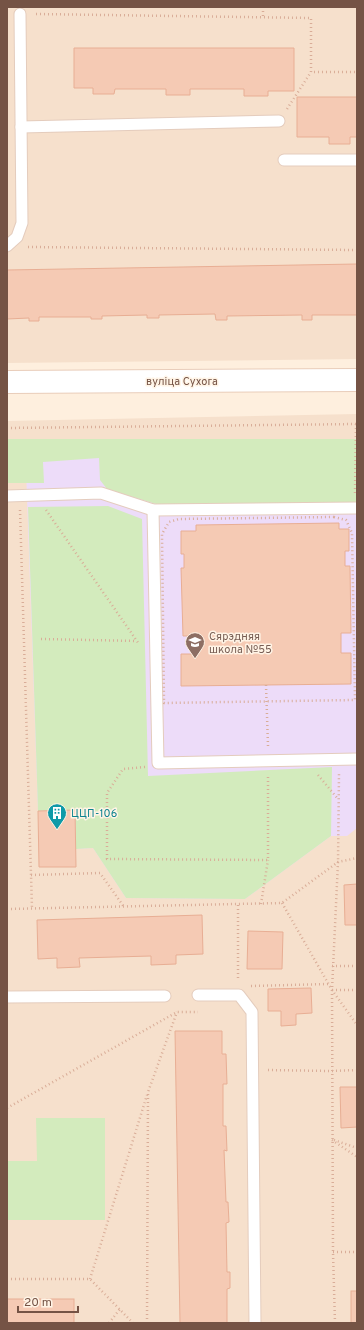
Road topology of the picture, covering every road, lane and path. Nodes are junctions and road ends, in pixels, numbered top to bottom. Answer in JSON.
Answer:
{"nodes":[{"id":1,"x":263,"y":7,"type":"edge"},
{"id":2,"x":20,"y":14,"type":"joint"},
{"id":3,"x":263,"y":17,"type":"junction"},
{"id":4,"x":311,"y":72,"type":"junction"},
{"id":5,"x":357,"y":72,"type":"edge"},
{"id":6,"x":279,"y":121,"type":"joint"},
{"id":7,"x":21,"y":127,"type":"junction"},
{"id":8,"x":284,"y":160,"type":"dead end"},
{"id":9,"x":357,"y":160,"type":"edge"},
{"id":10,"x":7,"y":246,"type":"edge"},
{"id":11,"x":23,"y":247,"type":"dead end"},
{"id":12,"x":357,"y":250,"type":"edge"},
{"id":13,"x":357,"y":380,"type":"edge"},
{"id":14,"x":7,"y":382,"type":"edge"},
{"id":15,"x":357,"y":424,"type":"edge"},
{"id":16,"x":7,"y":428,"type":"edge"},
{"id":17,"x":36,"y":495,"type":"junction"},
{"id":18,"x":7,"y":496,"type":"edge"},
{"id":19,"x":20,"y":496,"type":"junction"},
{"id":20,"x":356,"y":508,"type":"edge"},
{"id":21,"x":153,"y":510,"type":"junction"},
{"id":22,"x":41,"y":639,"type":"dead end"},
{"id":23,"x":137,"y":641,"type":"junction"},
{"id":24,"x":156,"y":642,"type":"junction"},
{"id":25,"x":157,"y":670,"type":"junction"},
{"id":26,"x":266,"y":685,"type":"dead end"},
{"id":27,"x":266,"y":701,"type":"junction"},
{"id":28,"x":339,"y":759,"type":"junction"},
{"id":29,"x":357,"y":759,"type":"edge"},
{"id":30,"x":268,"y":760,"type":"junction"},
{"id":31,"x":305,"y":760,"type":"junction"},
{"id":32,"x":158,"y":763,"type":"junction"},
{"id":33,"x":338,"y":800,"type":"junction"},
{"id":34,"x":357,"y":858,"type":"edge"},
{"id":35,"x":268,"y":860,"type":"junction"},
{"id":36,"x":338,"y":862,"type":"junction"},
{"id":37,"x":31,"y":875,"type":"junction"},
{"id":38,"x":282,"y":903,"type":"junction"},
{"id":39,"x":261,"y":904,"type":"junction"},
{"id":40,"x":238,"y":905,"type":"junction"},
{"id":41,"x":124,"y":907,"type":"junction"},
{"id":42,"x":32,"y":908,"type":"junction"},
{"id":43,"x":7,"y":909,"type":"edge"},
{"id":44,"x":332,"y":966,"type":"junction"},
{"id":45,"x":357,"y":966,"type":"edge"},
{"id":46,"x":328,"y":984,"type":"junction"},
{"id":47,"x":238,"y":990,"type":"junction"},
{"id":48,"x":332,"y":990,"type":"junction"},
{"id":49,"x":357,"y":990,"type":"edge"},
{"id":50,"x":198,"y":995,"type":"dead end"},
{"id":51,"x":165,"y":996,"type":"dead end"},
{"id":52,"x":7,"y":997,"type":"edge"},
{"id":53,"x":177,"y":1012,"type":"junction"},
{"id":54,"x":200,"y":1012,"type":"dead end"},
{"id":55,"x":357,"y":1025,"type":"edge"},
{"id":56,"x":252,"y":1070,"type":"junction"},
{"id":57,"x":357,"y":1070,"type":"edge"},
{"id":58,"x":331,"y":1071,"type":"junction"},
{"id":59,"x":148,"y":1092,"type":"junction"},
{"id":60,"x":7,"y":1108,"type":"edge"},
{"id":61,"x":332,"y":1140,"type":"junction"},
{"id":62,"x":357,"y":1148,"type":"edge"},
{"id":63,"x":357,"y":1157,"type":"edge"},
{"id":64,"x":333,"y":1252,"type":"junction"},
{"id":65,"x":357,"y":1252,"type":"edge"},
{"id":66,"x":90,"y":1278,"type":"junction"},
{"id":67,"x":7,"y":1279,"type":"edge"},
{"id":68,"x":120,"y":1310,"type":"junction"},
{"id":69,"x":109,"y":1323,"type":"edge"},
{"id":70,"x":134,"y":1323,"type":"edge"},
{"id":71,"x":147,"y":1323,"type":"edge"},
{"id":72,"x":256,"y":1323,"type":"edge"},
{"id":73,"x":335,"y":1323,"type":"edge"}],
"edges":[{"from":1,"to":3,"type":"path"},
{"from":2,"to":3,"type":"path"},
{"from":2,"to":7,"type":"lane"},
{"from":3,"to":4,"type":"path"},
{"from":4,"to":5,"type":"path"},
{"from":4,"to":6,"type":"path"},
{"from":6,"to":7,"type":"lane"},
{"from":7,"to":10,"type":"lane"},
{"from":8,"to":9,"type":"lane"},
{"from":11,"to":12,"type":"path"},
{"from":13,"to":14,"type":"street","name":"вуліца Сухога"},
{"from":15,"to":16,"type":"path"},
{"from":15,"to":20,"type":"path"},
{"from":17,"to":19,"type":"lane"},
{"from":17,"to":21,"type":"lane"},
{"from":17,"to":23,"type":"path"},
{"from":18,"to":19,"type":"lane"},
{"from":19,"to":37,"type":"path"},
{"from":20,"to":21,"type":"lane"},
{"from":21,"to":24,"type":"lane"},
{"from":22,"to":23,"type":"path"},
{"from":23,"to":24,"type":"path"},
{"from":23,"to":25,"type":"path"},
{"from":24,"to":25,"type":"lane"},
{"from":25,"to":32,"type":"lane"},
{"from":26,"to":27,"type":"path"},
{"from":27,"to":27,"type":"path"},
{"from":27,"to":30,"type":"path"},
{"from":28,"to":29,"type":"lane"},
{"from":28,"to":31,"type":"lane"},
{"from":28,"to":33,"type":"path"},
{"from":30,"to":31,"type":"lane"},
{"from":30,"to":32,"type":"lane"},
{"from":30,"to":35,"type":"path"},
{"from":31,"to":33,"type":"path"},
{"from":32,"to":35,"type":"path"},
{"from":33,"to":36,"type":"path"},
{"from":34,"to":36,"type":"path"},
{"from":35,"to":39,"type":"path"},
{"from":36,"to":38,"type":"path"},
{"from":36,"to":44,"type":"path"},
{"from":37,"to":41,"type":"path"},
{"from":37,"to":42,"type":"path"},
{"from":38,"to":39,"type":"path"},
{"from":38,"to":46,"type":"path"},
{"from":39,"to":40,"type":"path"},
{"from":40,"to":41,"type":"path"},
{"from":40,"to":47,"type":"path"},
{"from":41,"to":42,"type":"path"},
{"from":42,"to":43,"type":"path"},
{"from":44,"to":45,"type":"path"},
{"from":44,"to":48,"type":"path"},
{"from":46,"to":47,"type":"path"},
{"from":46,"to":48,"type":"path"},
{"from":47,"to":50,"type":"lane"},
{"from":47,"to":56,"type":"lane"},
{"from":48,"to":49,"type":"path"},
{"from":48,"to":55,"type":"path"},
{"from":48,"to":58,"type":"path"},
{"from":51,"to":52,"type":"lane"},
{"from":53,"to":54,"type":"path"},
{"from":53,"to":59,"type":"path"},
{"from":53,"to":60,"type":"path"},
{"from":56,"to":58,"type":"path"},
{"from":56,"to":72,"type":"lane"},
{"from":57,"to":58,"type":"path"},
{"from":58,"to":61,"type":"path"},
{"from":59,"to":66,"type":"path"},
{"from":59,"to":71,"type":"path"},
{"from":61,"to":62,"type":"path"},
{"from":61,"to":63,"type":"path"},
{"from":61,"to":64,"type":"path"},
{"from":64,"to":65,"type":"path"},
{"from":64,"to":73,"type":"path"},
{"from":66,"to":67,"type":"path"},
{"from":66,"to":68,"type":"path"},
{"from":68,"to":69,"type":"path"},
{"from":68,"to":70,"type":"path"}]}
